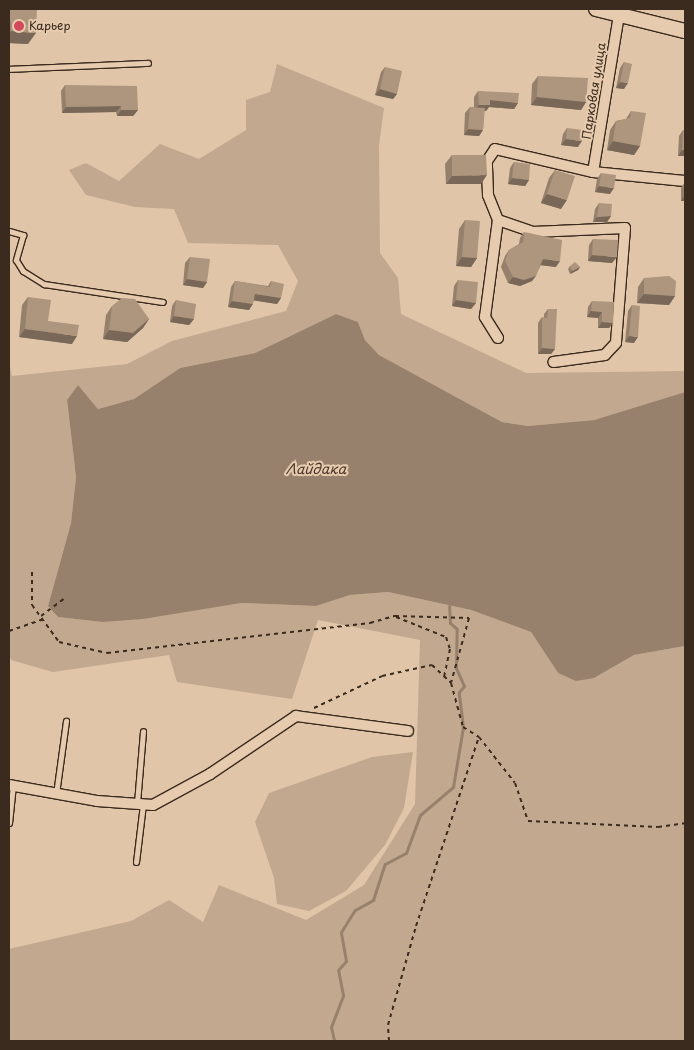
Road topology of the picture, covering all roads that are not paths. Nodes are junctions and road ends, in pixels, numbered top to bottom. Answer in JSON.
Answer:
{"nodes":[{"id":1,"x":596,"y":9,"type":"edge"},
{"id":2,"x":619,"y":15,"type":"junction"},
{"id":3,"x":685,"y":31,"type":"edge"},
{"id":4,"x":148,"y":64,"type":"dead end"},
{"id":5,"x":9,"y":69,"type":"edge"},
{"id":6,"x":594,"y":172,"type":"junction"},
{"id":7,"x":685,"y":181,"type":"edge"},
{"id":8,"x":498,"y":220,"type":"junction"},
{"id":9,"x":9,"y":231,"type":"edge"},
{"id":10,"x":163,"y":302,"type":"dead end"},
{"id":11,"x":498,"y":338,"type":"dead end"},
{"id":12,"x":553,"y":362,"type":"dead end"},
{"id":13,"x":66,"y":721,"type":"dead end"},
{"id":14,"x":143,"y":731,"type":"dead end"},
{"id":15,"x":408,"y":731,"type":"dead end"},
{"id":16,"x":11,"y":786,"type":"edge"},
{"id":17,"x":56,"y":795,"type":"junction"},
{"id":18,"x":140,"y":804,"type":"junction"},
{"id":19,"x":9,"y":822,"type":"edge"},
{"id":20,"x":136,"y":862,"type":"dead end"}],
"edges":[{"from":1,"to":2,"type":"main road"},
{"from":2,"to":3,"type":"main road"},
{"from":2,"to":6,"type":"street","name":"Парковая улица"},
{"from":4,"to":5,"type":"lane"},
{"from":6,"to":7,"type":"street"},
{"from":6,"to":8,"type":"street"},
{"from":8,"to":11,"type":"street"},
{"from":8,"to":12,"type":"street"},
{"from":9,"to":10,"type":"lane"},
{"from":13,"to":17,"type":"lane"},
{"from":14,"to":18,"type":"lane"},
{"from":15,"to":18,"type":"street"},
{"from":16,"to":17,"type":"street"},
{"from":16,"to":19,"type":"lane"},
{"from":17,"to":18,"type":"street"},
{"from":18,"to":20,"type":"lane"}]}
